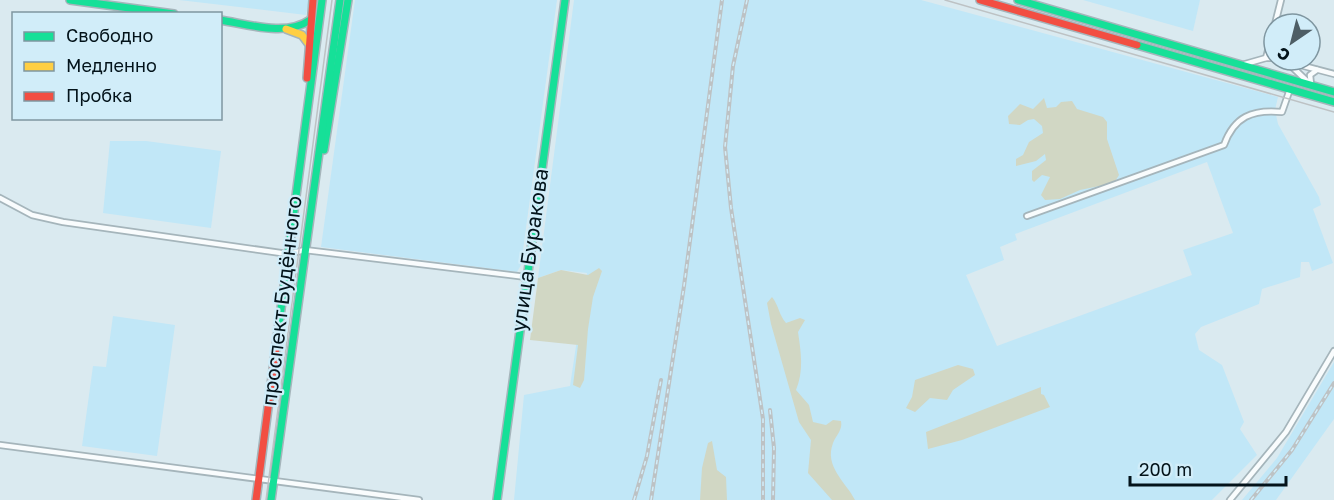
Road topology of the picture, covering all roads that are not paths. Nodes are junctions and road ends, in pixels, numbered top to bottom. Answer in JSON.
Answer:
{"nodes":[{"id":1,"x":70,"y":0,"type":"edge"},
{"id":2,"x":313,"y":0,"type":"edge"},
{"id":3,"x":322,"y":0,"type":"edge"},
{"id":4,"x":340,"y":0,"type":"edge"},
{"id":5,"x":348,"y":0,"type":"edge"},
{"id":6,"x":565,"y":0,"type":"edge"},
{"id":7,"x":980,"y":0,"type":"edge"},
{"id":8,"x":1018,"y":0,"type":"edge"},
{"id":9,"x":159,"y":12,"type":"edge"},
{"id":10,"x":311,"y":19,"type":"junction"},
{"id":11,"x":222,"y":20,"type":"edge"},
{"id":12,"x":281,"y":27,"type":"junction"},
{"id":13,"x":308,"y":43,"type":"junction"},
{"id":14,"x":310,"y":59,"type":"junction"},
{"id":15,"x":1262,"y":59,"type":"edge"},
{"id":16,"x":1243,"y":65,"type":"junction"},
{"id":17,"x":1297,"y":72,"type":"edge"},
{"id":18,"x":1315,"y":72,"type":"edge"},
{"id":19,"x":1314,"y":86,"type":"junction"},
{"id":20,"x":1290,"y":89,"type":"junction"},
{"id":21,"x":1334,"y":92,"type":"edge"},
{"id":22,"x":1334,"y":102,"type":"edge"},
{"id":23,"x":314,"y":188,"type":"junction"},
{"id":24,"x":0,"y":198,"type":"edge"},
{"id":25,"x":1027,"y":216,"type":"dead end"},
{"id":26,"x":305,"y":250,"type":"junction"},
{"id":27,"x":288,"y":254,"type":"junction"},
{"id":28,"x":526,"y":278,"type":"junction"},
{"id":29,"x":1334,"y":351,"type":"edge"},
{"id":30,"x":0,"y":445,"type":"edge"},
{"id":31,"x":258,"y":480,"type":"junction"},
{"id":32,"x":273,"y":483,"type":"junction"},
{"id":33,"x":256,"y":500,"type":"edge"},
{"id":34,"x":271,"y":500,"type":"edge"},
{"id":35,"x":419,"y":500,"type":"edge"},
{"id":36,"x":497,"y":500,"type":"edge"},
{"id":37,"x":1230,"y":500,"type":"edge"}],
"edges":[{"from":1,"to":9,"type":"main road"},
{"from":2,"to":10,"type":"main road","name":"проспект Будённого"},
{"from":3,"to":14,"type":"main road","name":"проспект Будённого"},
{"from":4,"to":23,"type":"main road","name":"проспект Будённого"},
{"from":5,"to":23,"type":"main road","name":"проспект Будённого"},
{"from":6,"to":28,"type":"main road","name":"улица Буракова"},
{"from":7,"to":20,"type":"main road"},
{"from":8,"to":16,"type":"main road"},
{"from":10,"to":12,"type":"main road"},
{"from":10,"to":13,"type":"main road","name":"проспект Будённого"},
{"from":11,"to":12,"type":"main road"},
{"from":12,"to":13,"type":"main road"},
{"from":13,"to":14,"type":"main road","name":"проспект Будённого"},
{"from":14,"to":27,"type":"main road","name":"проспект Будённого"},
{"from":15,"to":16,"type":"street"},
{"from":16,"to":19,"type":"main road"},
{"from":17,"to":19,"type":"street"},
{"from":18,"to":19,"type":"street"},
{"from":19,"to":21,"type":"main road"},
{"from":20,"to":22,"type":"main road"},
{"from":20,"to":25,"type":"street"},
{"from":23,"to":26,"type":"main road","name":"проспект Будённого"},
{"from":24,"to":27,"type":"street"},
{"from":26,"to":27,"type":"street"},
{"from":26,"to":28,"type":"street"},
{"from":26,"to":32,"type":"main road","name":"проспект Будённого"},
{"from":27,"to":31,"type":"main road","name":"проспект Будённого"},
{"from":28,"to":36,"type":"main road","name":"улица Буракова"},
{"from":29,"to":37,"type":"street"},
{"from":30,"to":31,"type":"street"},
{"from":31,"to":32,"type":"street"},
{"from":31,"to":33,"type":"main road","name":"проспект Будённого"},
{"from":32,"to":34,"type":"main road","name":"проспект Будённого"},
{"from":32,"to":35,"type":"street"}]}
